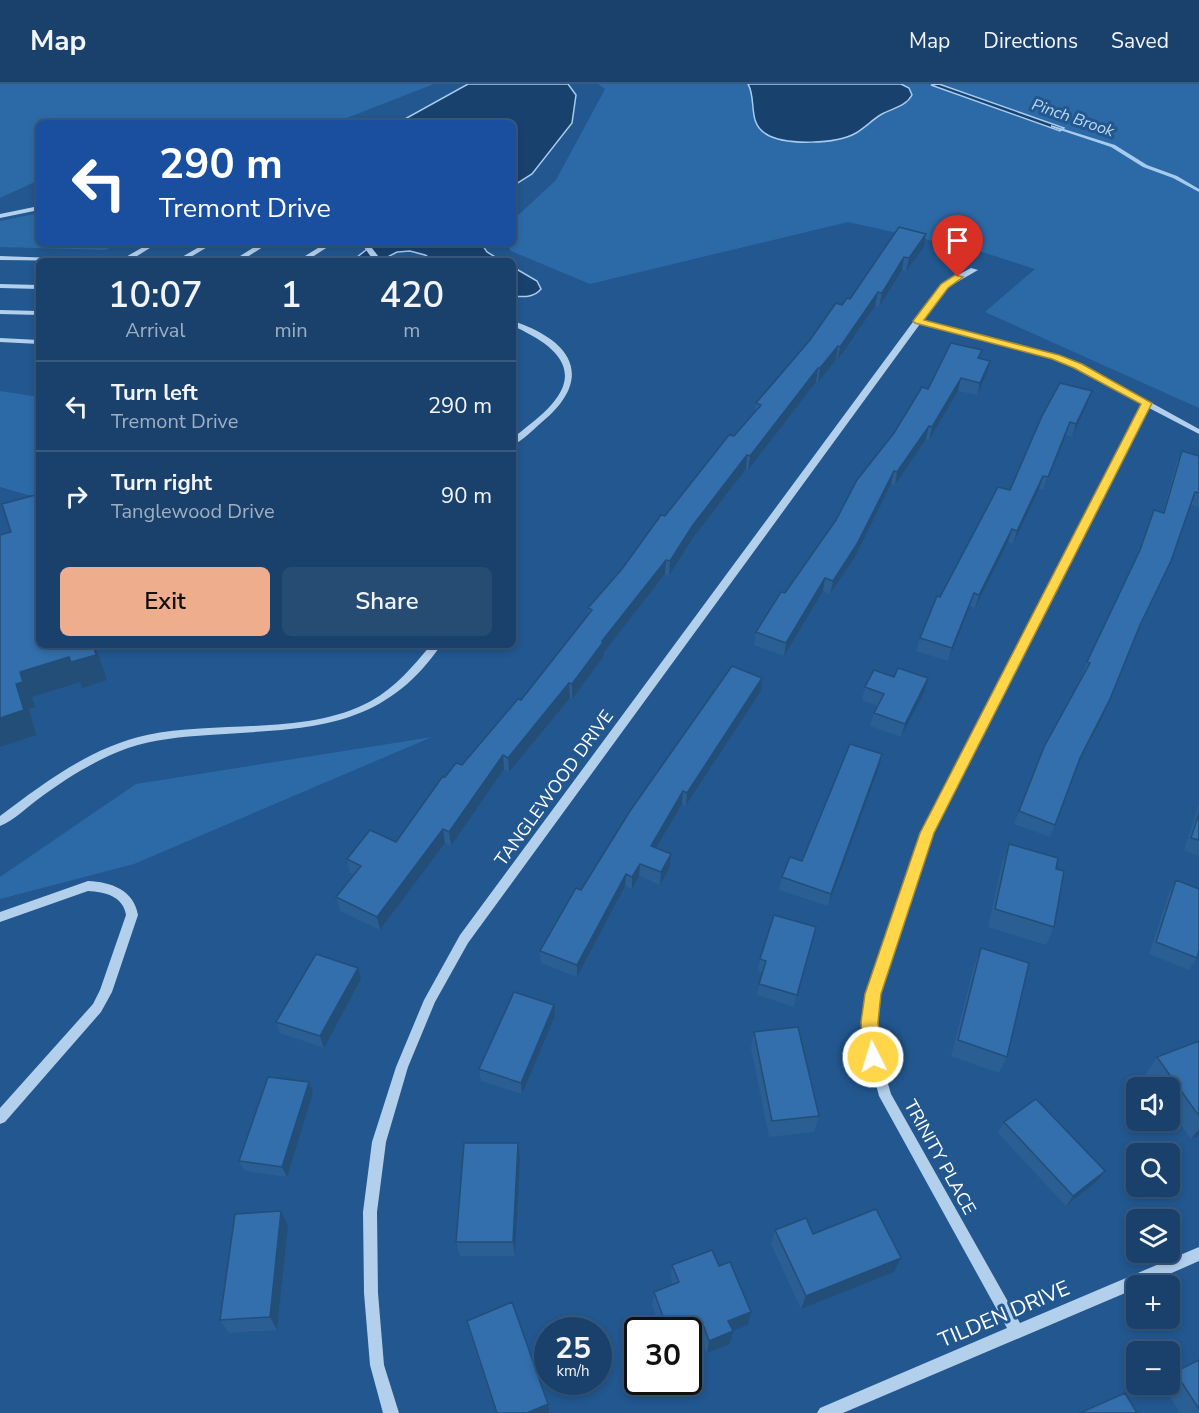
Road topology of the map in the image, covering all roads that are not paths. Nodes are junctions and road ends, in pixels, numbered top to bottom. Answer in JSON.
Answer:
{"nodes":[{"id":1,"x":36,"y":209,"type":"edge"},
{"id":2,"x":0,"y":216,"type":"edge"},
{"id":3,"x":150,"y":246,"type":"edge"},
{"id":4,"x":206,"y":246,"type":"edge"},
{"id":5,"x":261,"y":246,"type":"edge"},
{"id":6,"x":326,"y":246,"type":"edge"},
{"id":7,"x":366,"y":246,"type":"edge"},
{"id":8,"x":0,"y":258,"type":"edge"},
{"id":9,"x":129,"y":258,"type":"edge"},
{"id":10,"x":184,"y":258,"type":"edge"},
{"id":11,"x":241,"y":258,"type":"edge"},
{"id":12,"x":306,"y":258,"type":"edge"},
{"id":13,"x":376,"y":258,"type":"edge"},
{"id":14,"x":36,"y":259,"type":"edge"},
{"id":15,"x":974,"y":270,"type":"dead end"},
{"id":16,"x":0,"y":286,"type":"edge"},
{"id":17,"x":36,"y":286,"type":"edge"},
{"id":18,"x":0,"y":312,"type":"edge"},
{"id":19,"x":36,"y":313,"type":"edge"},
{"id":20,"x":918,"y":321,"type":"junction"},
{"id":21,"x":516,"y":324,"type":"edge"},
{"id":22,"x":0,"y":340,"type":"edge"},
{"id":23,"x":36,"y":342,"type":"edge"},
{"id":24,"x":1147,"y":403,"type":"junction"},
{"id":25,"x":1199,"y":432,"type":"edge"},
{"id":26,"x":516,"y":439,"type":"edge"},
{"id":27,"x":434,"y":648,"type":"edge"},
{"id":28,"x":0,"y":822,"type":"edge"},
{"id":29,"x":0,"y":917,"type":"edge"},
{"id":30,"x":0,"y":1118,"type":"edge"},
{"id":31,"x":1199,"y":1254,"type":"edge"},
{"id":32,"x":1017,"y":1331,"type":"junction"},
{"id":33,"x":391,"y":1413,"type":"edge"},
{"id":34,"x":825,"y":1413,"type":"edge"}],
"edges":[{"from":1,"to":2,"type":"street"},
{"from":3,"to":9,"type":"street"},
{"from":4,"to":10,"type":"street"},
{"from":5,"to":11,"type":"street"},
{"from":6,"to":12,"type":"street"},
{"from":7,"to":13,"type":"street"},
{"from":8,"to":14,"type":"street"},
{"from":15,"to":20,"type":"street","name":"TANGLEWOOD DRIVE"},
{"from":16,"to":17,"type":"street"},
{"from":18,"to":19,"type":"street"},
{"from":20,"to":24,"type":"street"},
{"from":20,"to":33,"type":"street","name":"TANGLEWOOD DRIVE"},
{"from":21,"to":26,"type":"street"},
{"from":22,"to":23,"type":"street"},
{"from":24,"to":25,"type":"street"},
{"from":24,"to":32,"type":"street","name":"TRINITY PLACE"},
{"from":27,"to":28,"type":"street"},
{"from":29,"to":30,"type":"street"},
{"from":31,"to":32,"type":"street","name":"TILDEN DRIVE"},
{"from":32,"to":34,"type":"street","name":"TILDEN DRIVE"}]}
